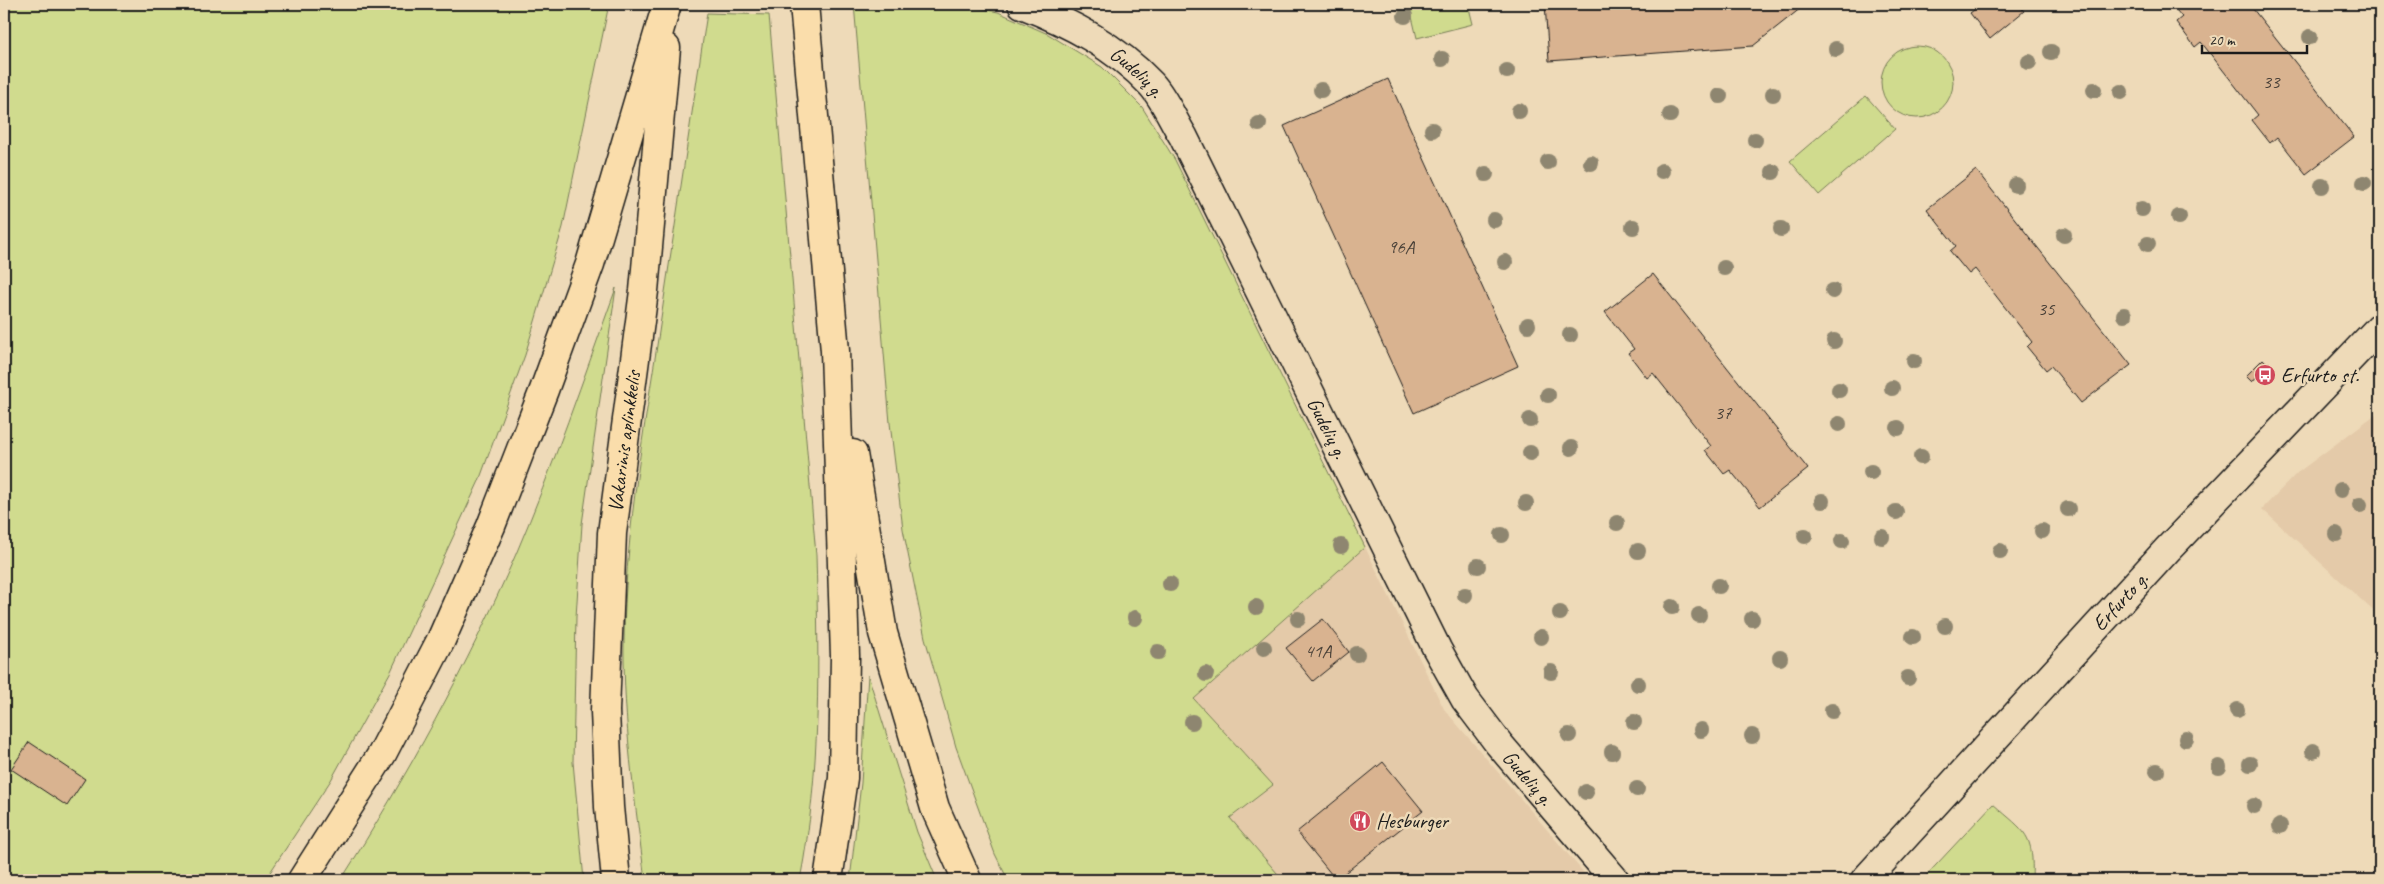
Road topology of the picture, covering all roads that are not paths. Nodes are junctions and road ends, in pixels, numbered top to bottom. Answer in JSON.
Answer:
{"nodes":[{"id":1,"x":668,"y":4,"type":"edge"},
{"id":2,"x":804,"y":4,"type":"edge"},
{"id":3,"x":1022,"y":4,"type":"edge"},
{"id":4,"x":2380,"y":327,"type":"edge"},
{"id":5,"x":835,"y":351,"type":"junction"},
{"id":6,"x":302,"y":880,"type":"edge"},
{"id":7,"x":616,"y":880,"type":"edge"},
{"id":8,"x":828,"y":880,"type":"edge"},
{"id":9,"x":967,"y":880,"type":"edge"},
{"id":10,"x":1615,"y":880,"type":"edge"},
{"id":11,"x":1865,"y":880,"type":"edge"}],
"edges":[{"from":1,"to":6,"type":"highway"},
{"from":1,"to":7,"type":"highway","name":"Vakarinis aplinkkelis"},
{"from":2,"to":5,"type":"highway"},
{"from":3,"to":10,"type":"street","name":"Gudelių g."},
{"from":4,"to":11,"type":"street","name":"Erfurto g."},
{"from":5,"to":8,"type":"highway"},
{"from":5,"to":9,"type":"highway"}]}
